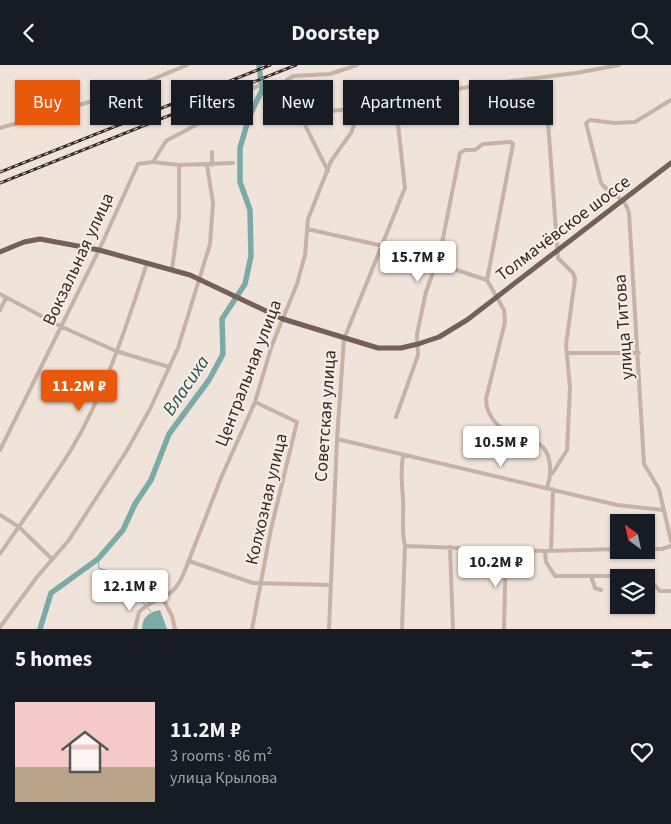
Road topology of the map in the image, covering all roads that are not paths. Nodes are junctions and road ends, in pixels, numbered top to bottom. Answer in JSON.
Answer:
{"nodes":[{"id":1,"x":188,"y":65,"type":"edge"},
{"id":2,"x":357,"y":65,"type":"edge"},
{"id":3,"x":619,"y":65,"type":"edge"},
{"id":4,"x":287,"y":80,"type":"edge"},
{"id":5,"x":258,"y":87,"type":"dead end"},
{"id":6,"x":459,"y":89,"type":"edge"},
{"id":7,"x":671,"y":100,"type":"edge"},
{"id":8,"x":305,"y":125,"type":"edge"},
{"id":9,"x":354,"y":125,"type":"edge"},
{"id":10,"x":398,"y":125,"type":"edge"},
{"id":11,"x":548,"y":125,"type":"edge"},
{"id":12,"x":0,"y":128,"type":"edge"},
{"id":13,"x":212,"y":152,"type":"dead end"},
{"id":14,"x":153,"y":162,"type":"junction"},
{"id":15,"x":233,"y":163,"type":"dead end"},
{"id":16,"x":671,"y":163,"type":"edge"},
{"id":17,"x":179,"y":165,"type":"junction"},
{"id":18,"x":209,"y":165,"type":"junction"},
{"id":19,"x":328,"y":171,"type":"junction"},
{"id":20,"x":624,"y":199,"type":"junction"},
{"id":21,"x":307,"y":229,"type":"junction"},
{"id":22,"x":383,"y":246,"type":"junction"},
{"id":23,"x":99,"y":250,"type":"junction"},
{"id":24,"x":557,"y":250,"type":"junction"},
{"id":25,"x":0,"y":252,"type":"edge"},
{"id":26,"x":147,"y":263,"type":"junction"},
{"id":27,"x":436,"y":263,"type":"junction"},
{"id":28,"x":172,"y":269,"type":"junction"},
{"id":29,"x":198,"y":278,"type":"junction"},
{"id":30,"x":487,"y":280,"type":"junction"},
{"id":31,"x":0,"y":294,"type":"edge"},
{"id":32,"x":496,"y":297,"type":"junction"},
{"id":33,"x":6,"y":298,"type":"junction"},
{"id":34,"x":0,"y":310,"type":"edge"},
{"id":35,"x":283,"y":319,"type":"junction"},
{"id":36,"x":62,"y":327,"type":"junction"},
{"id":37,"x":344,"y":339,"type":"junction"},
{"id":38,"x":418,"y":344,"type":"junction"},
{"id":39,"x":116,"y":351,"type":"junction"},
{"id":40,"x":568,"y":353,"type":"junction"},
{"id":41,"x":639,"y":353,"type":"junction"},
{"id":42,"x":168,"y":367,"type":"junction"},
{"id":43,"x":255,"y":402,"type":"junction"},
{"id":44,"x":396,"y":417,"type":"dead end"},
{"id":45,"x":337,"y":439,"type":"junction"},
{"id":46,"x":0,"y":450,"type":"edge"},
{"id":47,"x":403,"y":456,"type":"junction"},
{"id":48,"x":552,"y":474,"type":"junction"},
{"id":49,"x":547,"y":487,"type":"junction"},
{"id":50,"x":553,"y":489,"type":"junction"},
{"id":51,"x":663,"y":510,"type":"junction"},
{"id":52,"x":0,"y":515,"type":"edge"},
{"id":53,"x":18,"y":527,"type":"junction"},
{"id":54,"x":671,"y":541,"type":"edge"},
{"id":55,"x":671,"y":545,"type":"edge"},
{"id":56,"x":405,"y":546,"type":"junction"},
{"id":57,"x":450,"y":547,"type":"junction"},
{"id":58,"x":506,"y":548,"type":"junction"},
{"id":59,"x":610,"y":549,"type":"edge"},
{"id":60,"x":655,"y":549,"type":"edge"},
{"id":61,"x":551,"y":550,"type":"junction"},
{"id":62,"x":545,"y":551,"type":"junction"},
{"id":63,"x":0,"y":554,"type":"edge"},
{"id":64,"x":52,"y":559,"type":"junction"},
{"id":65,"x":188,"y":561,"type":"junction"},
{"id":66,"x":591,"y":576,"type":"junction"},
{"id":67,"x":262,"y":584,"type":"junction"},
{"id":68,"x":330,"y":585,"type":"junction"},
{"id":69,"x":601,"y":590,"type":"dead end"},
{"id":70,"x":671,"y":591,"type":"edge"},
{"id":71,"x":163,"y":599,"type":"junction"},
{"id":72,"x":0,"y":627,"type":"edge"},
{"id":73,"x":136,"y":629,"type":"edge"},
{"id":74,"x":175,"y":629,"type":"edge"},
{"id":75,"x":252,"y":629,"type":"edge"},
{"id":76,"x":329,"y":629,"type":"edge"},
{"id":77,"x":402,"y":629,"type":"edge"},
{"id":78,"x":453,"y":629,"type":"edge"},
{"id":79,"x":504,"y":629,"type":"edge"}],
"edges":[{"from":1,"to":12,"type":"street"},
{"from":2,"to":4,"type":"street"},
{"from":3,"to":6,"type":"street"},
{"from":5,"to":14,"type":"street"},
{"from":7,"to":20,"type":"street"},
{"from":8,"to":19,"type":"street"},
{"from":9,"to":19,"type":"street","name":"Центральная улица"},
{"from":10,"to":22,"type":"street","name":"Советская улица"},
{"from":11,"to":24,"type":"street"},
{"from":13,"to":18,"type":"street"},
{"from":14,"to":17,"type":"street"},
{"from":14,"to":23,"type":"street","name":"Вокзальная улица"},
{"from":15,"to":18,"type":"street"},
{"from":16,"to":20,"type":"main road","name":"Толмачёвское шоссе"},
{"from":17,"to":18,"type":"street"},
{"from":17,"to":28,"type":"street"},
{"from":18,"to":29,"type":"street"},
{"from":19,"to":21,"type":"street","name":"Центральная улица"},
{"from":20,"to":24,"type":"main road","name":"Толмачёвское шоссе"},
{"from":20,"to":41,"type":"street","name":"улица Титова"},
{"from":21,"to":22,"type":"street"},
{"from":21,"to":35,"type":"street","name":"Центральная улица"},
{"from":22,"to":27,"type":"street"},
{"from":22,"to":37,"type":"street","name":"Советская улица"},
{"from":23,"to":25,"type":"main road","name":"Толмачёвское шоссе"},
{"from":23,"to":26,"type":"main road","name":"Толмачёвское шоссе"},
{"from":23,"to":36,"type":"street","name":"Вокзальная улица"},
{"from":24,"to":32,"type":"main road","name":"Толмачёвское шоссе"},
{"from":24,"to":40,"type":"street"},
{"from":26,"to":28,"type":"main road","name":"Толмачёвское шоссе"},
{"from":26,"to":39,"type":"street"},
{"from":27,"to":30,"type":"street"},
{"from":27,"to":30,"type":"street"},
{"from":27,"to":38,"type":"street"},
{"from":28,"to":29,"type":"main road","name":"Толмачёвское шоссе"},
{"from":29,"to":35,"type":"main road","name":"Толмачёвское шоссе"},
{"from":29,"to":42,"type":"street"},
{"from":30,"to":32,"type":"street"},
{"from":31,"to":33,"type":"street"},
{"from":32,"to":38,"type":"main road","name":"Толмачёвское шоссе"},
{"from":32,"to":48,"type":"street"},
{"from":33,"to":34,"type":"street"},
{"from":33,"to":36,"type":"street"},
{"from":35,"to":37,"type":"main road","name":"Толмачёвское шоссе"},
{"from":35,"to":43,"type":"street","name":"Центральная улица"},
{"from":36,"to":39,"type":"street"},
{"from":36,"to":46,"type":"street","name":"Вокзальная улица"},
{"from":37,"to":38,"type":"main road","name":"Толмачёвское шоссе"},
{"from":37,"to":45,"type":"street","name":"Советская улица"},
{"from":38,"to":44,"type":"street"},
{"from":39,"to":42,"type":"street"},
{"from":39,"to":53,"type":"street"},
{"from":40,"to":41,"type":"street"},
{"from":40,"to":48,"type":"street"},
{"from":41,"to":51,"type":"street","name":"улица Титова"},
{"from":42,"to":64,"type":"street"},
{"from":43,"to":65,"type":"street","name":"Центральная улица"},
{"from":43,"to":67,"type":"street","name":"Колхозная улица"},
{"from":45,"to":47,"type":"street"},
{"from":45,"to":68,"type":"street","name":"Советская улица"},
{"from":47,"to":49,"type":"street"},
{"from":47,"to":56,"type":"street"},
{"from":48,"to":49,"type":"street"},
{"from":49,"to":50,"type":"street"},
{"from":50,"to":51,"type":"street"},
{"from":50,"to":61,"type":"street"},
{"from":51,"to":54,"type":"street","name":"улица Титова"},
{"from":52,"to":53,"type":"street"},
{"from":53,"to":63,"type":"street"},
{"from":53,"to":64,"type":"street"},
{"from":55,"to":60,"type":"street"},
{"from":56,"to":57,"type":"street"},
{"from":56,"to":77,"type":"street"},
{"from":57,"to":58,"type":"street"},
{"from":57,"to":78,"type":"street"},
{"from":58,"to":62,"type":"street"},
{"from":58,"to":79,"type":"street"},
{"from":59,"to":61,"type":"street"},
{"from":61,"to":62,"type":"street"},
{"from":62,"to":66,"type":"street"},
{"from":64,"to":72,"type":"street"},
{"from":65,"to":67,"type":"street"},
{"from":65,"to":71,"type":"street","name":"Центральная улица"},
{"from":66,"to":69,"type":"street"},
{"from":66,"to":70,"type":"street"},
{"from":67,"to":68,"type":"street"},
{"from":67,"to":75,"type":"street","name":"Колхозная улица"},
{"from":68,"to":76,"type":"street","name":"Советская улица"},
{"from":71,"to":73,"type":"street","name":"Центральная улица"},
{"from":71,"to":74,"type":"street"}]}
